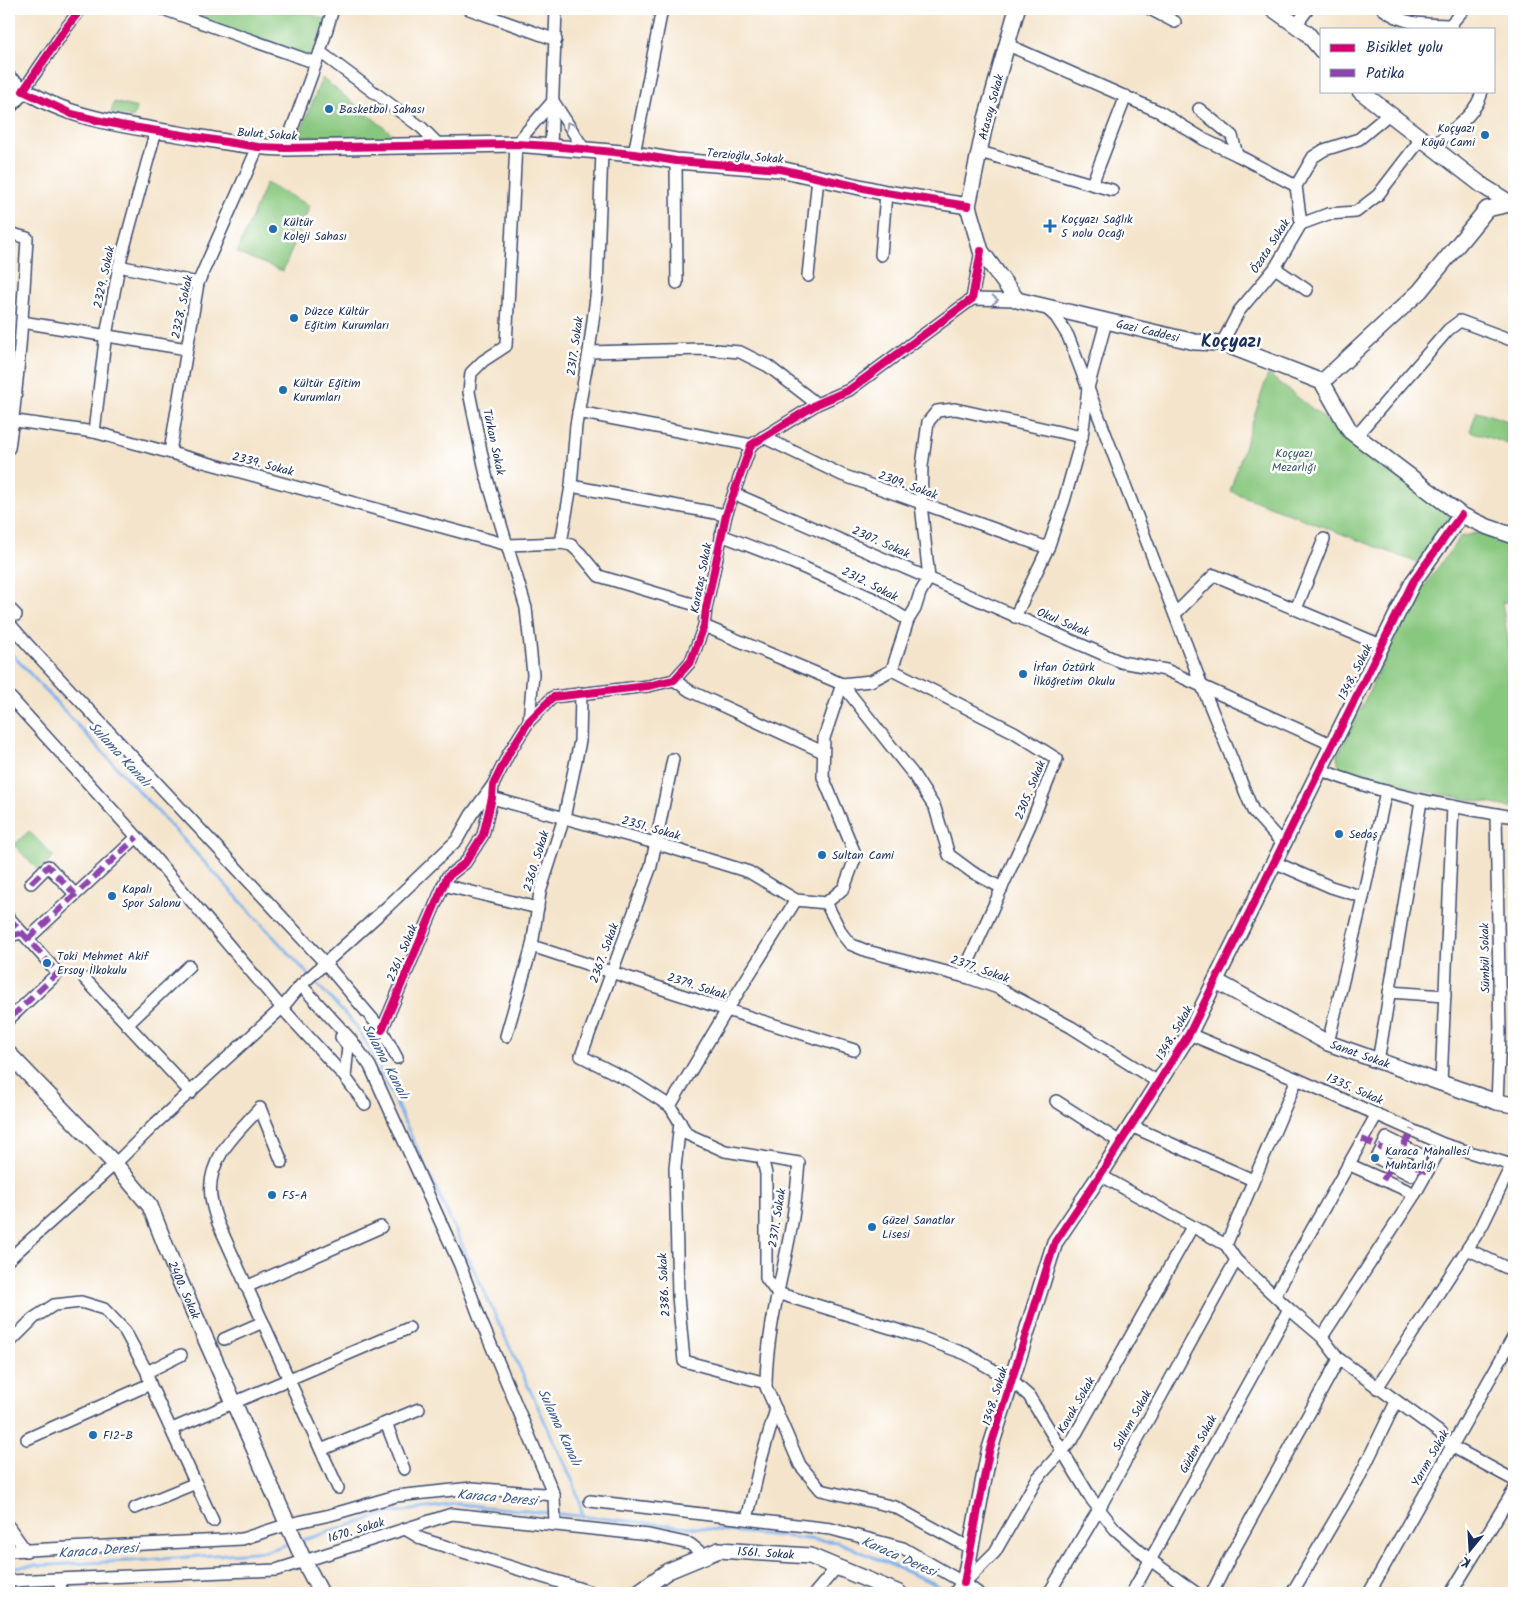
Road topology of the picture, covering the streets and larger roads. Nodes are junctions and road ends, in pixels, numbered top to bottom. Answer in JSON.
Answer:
{"nodes":[{"id":1,"x":81,"y":9,"type":"edge"},
{"id":2,"x":163,"y":9,"type":"edge"},
{"id":3,"x":333,"y":9,"type":"edge"},
{"id":4,"x":469,"y":9,"type":"edge"},
{"id":5,"x":556,"y":9,"type":"edge"},
{"id":6,"x":662,"y":9,"type":"edge"},
{"id":7,"x":1017,"y":9,"type":"edge"},
{"id":8,"x":1150,"y":9,"type":"edge"},
{"id":9,"x":1273,"y":9,"type":"edge"},
{"id":10,"x":1308,"y":9,"type":"edge"},
{"id":11,"x":1383,"y":9,"type":"edge"},
{"id":12,"x":1464,"y":9,"type":"edge"},
{"id":13,"x":1175,"y":22,"type":"dead end"},
{"id":14,"x":1296,"y":25,"type":"junction"},
{"id":15,"x":1452,"y":27,"type":"edge"},
{"id":16,"x":556,"y":40,"type":"junction"},
{"id":17,"x":1008,"y":46,"type":"junction"},
{"id":18,"x":1320,"y":48,"type":"edge"},
{"id":19,"x":318,"y":58,"type":"junction"},
{"id":20,"x":9,"y":79,"type":"edge"},
{"id":21,"x":24,"y":91,"type":"junction"},
{"id":22,"x":1361,"y":92,"type":"edge"},
{"id":23,"x":1482,"y":92,"type":"edge"},
{"id":24,"x":1126,"y":96,"type":"junction"},
{"id":25,"x":553,"y":101,"type":"junction"},
{"id":26,"x":9,"y":106,"type":"edge"},
{"id":27,"x":1199,"y":109,"type":"dead end"},
{"id":28,"x":1389,"y":114,"type":"junction"},
{"id":29,"x":156,"y":130,"type":"junction"},
{"id":30,"x":1426,"y":143,"type":"junction"},
{"id":31,"x":516,"y":144,"type":"junction"},
{"id":32,"x":440,"y":146,"type":"junction"},
{"id":33,"x":551,"y":146,"type":"junction"},
{"id":34,"x":258,"y":147,"type":"junction"},
{"id":35,"x":285,"y":148,"type":"junction"},
{"id":36,"x":584,"y":149,"type":"junction"},
{"id":37,"x":602,"y":151,"type":"junction"},
{"id":38,"x":980,"y":152,"type":"junction"},
{"id":39,"x":634,"y":154,"type":"junction"},
{"id":40,"x":1237,"y":155,"type":"junction"},
{"id":41,"x":676,"y":161,"type":"junction"},
{"id":42,"x":818,"y":178,"type":"junction"},
{"id":43,"x":1092,"y":184,"type":"junction"},
{"id":44,"x":1296,"y":186,"type":"junction"},
{"id":45,"x":1483,"y":186,"type":"junction"},
{"id":46,"x":1112,"y":190,"type":"dead end"},
{"id":47,"x":886,"y":193,"type":"junction"},
{"id":48,"x":1512,"y":203,"type":"edge"},
{"id":49,"x":968,"y":206,"type":"junction"},
{"id":50,"x":1487,"y":209,"type":"junction"},
{"id":51,"x":1301,"y":224,"type":"junction"},
{"id":52,"x":9,"y":233,"type":"edge"},
{"id":53,"x":981,"y":251,"type":"junction"},
{"id":54,"x":881,"y":255,"type":"dead end"},
{"id":55,"x":119,"y":266,"type":"junction"},
{"id":56,"x":1275,"y":268,"type":"junction"},
{"id":57,"x":808,"y":276,"type":"dead end"},
{"id":58,"x":198,"y":283,"type":"junction"},
{"id":59,"x":677,"y":283,"type":"dead end"},
{"id":60,"x":1307,"y":290,"type":"dead end"},
{"id":61,"x":972,"y":299,"type":"junction"},
{"id":62,"x":1017,"y":300,"type":"junction"},
{"id":63,"x":1045,"y":307,"type":"junction"},
{"id":64,"x":22,"y":322,"type":"junction"},
{"id":65,"x":1106,"y":322,"type":"junction"},
{"id":66,"x":106,"y":335,"type":"junction"},
{"id":67,"x":1514,"y":341,"type":"edge"},
{"id":68,"x":1222,"y":342,"type":"junction"},
{"id":69,"x":187,"y":349,"type":"junction"},
{"id":70,"x":589,"y":352,"type":"junction"},
{"id":71,"x":14,"y":353,"type":"edge"},
{"id":72,"x":1322,"y":382,"type":"junction"},
{"id":73,"x":1088,"y":388,"type":"junction"},
{"id":74,"x":817,"y":404,"type":"junction"},
{"id":75,"x":578,"y":412,"type":"junction"},
{"id":76,"x":11,"y":420,"type":"edge"},
{"id":77,"x":94,"y":432,"type":"junction"},
{"id":78,"x":1356,"y":435,"type":"junction"},
{"id":79,"x":763,"y":437,"type":"junction"},
{"id":80,"x":1082,"y":437,"type":"junction"},
{"id":81,"x":751,"y":445,"type":"junction"},
{"id":82,"x":9,"y":448,"type":"edge"},
{"id":83,"x":170,"y":452,"type":"junction"},
{"id":84,"x":571,"y":486,"type":"junction"},
{"id":85,"x":734,"y":494,"type":"junction"},
{"id":86,"x":921,"y":504,"type":"junction"},
{"id":87,"x":726,"y":515,"type":"junction"},
{"id":88,"x":1462,"y":515,"type":"junction"},
{"id":89,"x":721,"y":535,"type":"junction"},
{"id":90,"x":1514,"y":536,"type":"edge"},
{"id":91,"x":1324,"y":540,"type":"dead end"},
{"id":92,"x":561,"y":543,"type":"junction"},
{"id":93,"x":508,"y":545,"type":"junction"},
{"id":94,"x":1048,"y":548,"type":"junction"},
{"id":95,"x":929,"y":578,"type":"junction"},
{"id":96,"x":706,"y":608,"type":"junction"},
{"id":97,"x":1296,"y":609,"type":"junction"},
{"id":98,"x":1174,"y":614,"type":"junction"},
{"id":99,"x":11,"y":615,"type":"edge"},
{"id":100,"x":1016,"y":617,"type":"junction"},
{"id":101,"x":908,"y":620,"type":"junction"},
{"id":102,"x":704,"y":626,"type":"junction"},
{"id":103,"x":1381,"y":645,"type":"junction"},
{"id":104,"x":892,"y":670,"type":"junction"},
{"id":105,"x":674,"y":680,"type":"junction"},
{"id":106,"x":842,"y":684,"type":"junction"},
{"id":107,"x":1202,"y":686,"type":"junction"},
{"id":108,"x":581,"y":693,"type":"junction"},
{"id":109,"x":9,"y":696,"type":"edge"},
{"id":110,"x":529,"y":721,"type":"junction"},
{"id":111,"x":1331,"y":744,"type":"junction"},
{"id":112,"x":823,"y":752,"type":"junction"},
{"id":113,"x":673,"y":759,"type":"dead end"},
{"id":114,"x":1319,"y":769,"type":"junction"},
{"id":115,"x":493,"y":785,"type":"junction"},
{"id":116,"x":1386,"y":791,"type":"junction"},
{"id":117,"x":492,"y":798,"type":"junction"},
{"id":118,"x":1421,"y":801,"type":"junction"},
{"id":119,"x":1453,"y":806,"type":"junction"},
{"id":120,"x":1496,"y":814,"type":"junction"},
{"id":121,"x":1514,"y":817,"type":"edge"},
{"id":122,"x":564,"y":818,"type":"junction"},
{"id":123,"x":137,"y":837,"type":"junction"},
{"id":124,"x":655,"y":843,"type":"junction"},
{"id":125,"x":1283,"y":844,"type":"junction"},
{"id":126,"x":1274,"y":862,"type":"junction"},
{"id":127,"x":31,"y":883,"type":"dead end"},
{"id":128,"x":443,"y":885,"type":"junction"},
{"id":129,"x":1002,"y":888,"type":"junction"},
{"id":130,"x":75,"y":894,"type":"junction"},
{"id":131,"x":1364,"y":897,"type":"junction"},
{"id":132,"x":796,"y":900,"type":"junction"},
{"id":133,"x":826,"y":903,"type":"junction"},
{"id":134,"x":538,"y":908,"type":"junction"},
{"id":135,"x":9,"y":918,"type":"edge"},
{"id":136,"x":9,"y":936,"type":"edge"},
{"id":137,"x":25,"y":936,"type":"junction"},
{"id":138,"x":532,"y":946,"type":"junction"},
{"id":139,"x":323,"y":965,"type":"junction"},
{"id":140,"x":190,"y":966,"type":"dead end"},
{"id":141,"x":612,"y":972,"type":"junction"},
{"id":142,"x":962,"y":976,"type":"junction"},
{"id":143,"x":85,"y":979,"type":"dead end"},
{"id":144,"x":1216,"y":981,"type":"junction"},
{"id":145,"x":300,"y":986,"type":"junction"},
{"id":146,"x":1389,"y":992,"type":"junction"},
{"id":147,"x":1445,"y":996,"type":"junction"},
{"id":148,"x":282,"y":1008,"type":"junction"},
{"id":149,"x":727,"y":1010,"type":"junction"},
{"id":150,"x":9,"y":1019,"type":"edge"},
{"id":151,"x":127,"y":1024,"type":"junction"},
{"id":152,"x":382,"y":1030,"type":"junction"},
{"id":153,"x":1189,"y":1034,"type":"junction"},
{"id":154,"x":506,"y":1036,"type":"dead end"},
{"id":155,"x":1328,"y":1043,"type":"junction"},
{"id":156,"x":854,"y":1050,"type":"dead end"},
{"id":157,"x":9,"y":1054,"type":"edge"},
{"id":158,"x":397,"y":1058,"type":"dead end"},
{"id":159,"x":1378,"y":1062,"type":"junction"},
{"id":160,"x":345,"y":1078,"type":"junction"},
{"id":161,"x":1297,"y":1079,"type":"junction"},
{"id":162,"x":1158,"y":1082,"type":"junction"},
{"id":163,"x":1441,"y":1083,"type":"junction"},
{"id":164,"x":191,"y":1093,"type":"junction"},
{"id":165,"x":1056,"y":1101,"type":"dead end"},
{"id":166,"x":1498,"y":1102,"type":"junction"},
{"id":167,"x":365,"y":1104,"type":"dead end"},
{"id":168,"x":1514,"y":1105,"type":"edge"},
{"id":169,"x":670,"y":1106,"type":"junction"},
{"id":170,"x":1377,"y":1114,"type":"junction"},
{"id":171,"x":680,"y":1122,"type":"junction"},
{"id":172,"x":1131,"y":1126,"type":"junction"},
{"id":173,"x":1412,"y":1130,"type":"junction"},
{"id":174,"x":1362,"y":1139,"type":"junction"},
{"id":175,"x":1120,"y":1142,"type":"junction"},
{"id":176,"x":1443,"y":1144,"type":"junction"},
{"id":177,"x":1403,"y":1146,"type":"junction"},
{"id":178,"x":1382,"y":1148,"type":"junction"},
{"id":179,"x":762,"y":1157,"type":"junction"},
{"id":180,"x":282,"y":1162,"type":"dead end"},
{"id":181,"x":1513,"y":1163,"type":"edge"},
{"id":182,"x":115,"y":1164,"type":"junction"},
{"id":183,"x":1348,"y":1164,"type":"junction"},
{"id":184,"x":1392,"y":1166,"type":"junction"},
{"id":185,"x":1416,"y":1166,"type":"junction"},
{"id":186,"x":1427,"y":1172,"type":"junction"},
{"id":187,"x":1100,"y":1175,"type":"junction"},
{"id":188,"x":1253,"y":1180,"type":"junction"},
{"id":189,"x":1384,"y":1180,"type":"junction"},
{"id":190,"x":1415,"y":1194,"type":"junction"},
{"id":191,"x":382,"y":1227,"type":"dead end"},
{"id":192,"x":1192,"y":1227,"type":"junction"},
{"id":193,"x":1226,"y":1245,"type":"junction"},
{"id":194,"x":1467,"y":1249,"type":"junction"},
{"id":195,"x":9,"y":1259,"type":"edge"},
{"id":196,"x":1236,"y":1260,"type":"junction"},
{"id":197,"x":1514,"y":1270,"type":"edge"},
{"id":198,"x":246,"y":1287,"type":"junction"},
{"id":199,"x":777,"y":1293,"type":"junction"},
{"id":200,"x":1275,"y":1295,"type":"junction"},
{"id":201,"x":1289,"y":1309,"type":"junction"},
{"id":202,"x":263,"y":1322,"type":"junction"},
{"id":203,"x":409,"y":1328,"type":"dead end"},
{"id":204,"x":1514,"y":1336,"type":"edge"},
{"id":205,"x":1322,"y":1337,"type":"junction"},
{"id":206,"x":224,"y":1339,"type":"dead end"},
{"id":207,"x":9,"y":1343,"type":"edge"},
{"id":208,"x":181,"y":1355,"type":"dead end"},
{"id":209,"x":1339,"y":1359,"type":"junction"},
{"id":210,"x":147,"y":1372,"type":"junction"},
{"id":211,"x":288,"y":1378,"type":"junction"},
{"id":212,"x":1012,"y":1381,"type":"junction"},
{"id":213,"x":766,"y":1383,"type":"junction"},
{"id":214,"x":150,"y":1384,"type":"junction"},
{"id":215,"x":1377,"y":1388,"type":"junction"},
{"id":216,"x":235,"y":1402,"type":"junction"},
{"id":217,"x":1396,"y":1402,"type":"junction"},
{"id":218,"x":419,"y":1409,"type":"dead end"},
{"id":219,"x":776,"y":1409,"type":"junction"},
{"id":220,"x":386,"y":1423,"type":"junction"},
{"id":221,"x":172,"y":1429,"type":"junction"},
{"id":222,"x":27,"y":1439,"type":"dead end"},
{"id":223,"x":1453,"y":1447,"type":"junction"},
{"id":224,"x":321,"y":1450,"type":"junction"},
{"id":225,"x":1062,"y":1452,"type":"junction"},
{"id":226,"x":404,"y":1469,"type":"dead end"},
{"id":227,"x":1514,"y":1480,"type":"edge"},
{"id":228,"x":196,"y":1483,"type":"junction"},
{"id":229,"x":338,"y":1488,"type":"dead end"},
{"id":230,"x":1514,"y":1490,"type":"edge"},
{"id":231,"x":554,"y":1495,"type":"junction"},
{"id":232,"x":590,"y":1501,"type":"dead end"},
{"id":233,"x":135,"y":1508,"type":"dead end"},
{"id":234,"x":1098,"y":1509,"type":"junction"},
{"id":235,"x":748,"y":1519,"type":"junction"},
{"id":236,"x":213,"y":1521,"type":"dead end"},
{"id":237,"x":554,"y":1525,"type":"junction"},
{"id":238,"x":9,"y":1527,"type":"edge"},
{"id":239,"x":290,"y":1528,"type":"junction"},
{"id":240,"x":405,"y":1529,"type":"junction"},
{"id":241,"x":972,"y":1549,"type":"junction"},
{"id":242,"x":26,"y":1551,"type":"junction"},
{"id":243,"x":9,"y":1552,"type":"edge"},
{"id":244,"x":705,"y":1556,"type":"junction"},
{"id":245,"x":1149,"y":1559,"type":"junction"},
{"id":246,"x":304,"y":1561,"type":"junction"},
{"id":247,"x":837,"y":1567,"type":"junction"},
{"id":248,"x":60,"y":1580,"type":"junction"},
{"id":249,"x":9,"y":1581,"type":"edge"},
{"id":250,"x":961,"y":1588,"type":"edge"},
{"id":251,"x":61,"y":1593,"type":"edge"},
{"id":252,"x":321,"y":1593,"type":"edge"},
{"id":253,"x":594,"y":1593,"type":"edge"},
{"id":254,"x":637,"y":1593,"type":"edge"},
{"id":255,"x":815,"y":1593,"type":"edge"},
{"id":256,"x":899,"y":1593,"type":"edge"},
{"id":257,"x":978,"y":1593,"type":"edge"},
{"id":258,"x":1049,"y":1593,"type":"edge"},
{"id":259,"x":1132,"y":1593,"type":"edge"},
{"id":260,"x":1196,"y":1593,"type":"edge"},
{"id":261,"x":1212,"y":1593,"type":"edge"},
{"id":262,"x":1292,"y":1593,"type":"edge"},
{"id":263,"x":1369,"y":1593,"type":"edge"},
{"id":264,"x":1451,"y":1593,"type":"edge"}],
"edges":[{"from":1,"to":21,"type":"street"},
{"from":2,"to":19,"type":"street"},
{"from":3,"to":19,"type":"street"},
{"from":4,"to":16,"type":"street"},
{"from":5,"to":16,"type":"street"},
{"from":6,"to":39,"type":"street"},
{"from":7,"to":17,"type":"street","name":"Atasoy Sokak"},
{"from":8,"to":13,"type":"street"},
{"from":9,"to":14,"type":"street"},
{"from":10,"to":14,"type":"street"},
{"from":11,"to":15,"type":"street"},
{"from":12,"to":15,"type":"street"},
{"from":14,"to":18,"type":"street"},
{"from":16,"to":25,"type":"street"},
{"from":17,"to":24,"type":"street"},
{"from":17,"to":38,"type":"street","name":"Atasoy Sokak"},
{"from":19,"to":32,"type":"street"},
{"from":19,"to":35,"type":"street"},
{"from":20,"to":21,"type":"street","name":"Bulut Sokak"},
{"from":21,"to":26,"type":"street"},
{"from":21,"to":29,"type":"street","name":"Bulut Sokak"},
{"from":22,"to":28,"type":"street"},
{"from":23,"to":30,"type":"street"},
{"from":24,"to":40,"type":"street"},
{"from":24,"to":43,"type":"street"},
{"from":25,"to":31,"type":"street"},
{"from":25,"to":33,"type":"street"},
{"from":36,"to":25,"type":"street","one_way":true},
{"from":27,"to":40,"type":"street"},
{"from":28,"to":30,"type":"street"},
{"from":28,"to":44,"type":"street"},
{"from":29,"to":34,"type":"street","name":"Bulut Sokak"},
{"from":29,"to":55,"type":"street","name":"2329. Sokak"},
{"from":30,"to":45,"type":"street"},
{"from":30,"to":51,"type":"street"},
{"from":31,"to":32,"type":"street","name":"Bulut Sokak"},
{"from":31,"to":33,"type":"street","name":"Terzioğlu Sokak"},
{"from":31,"to":93,"type":"street","name":"Türkan Sokak"},
{"from":32,"to":35,"type":"street","name":"Bulut Sokak"},
{"from":33,"to":36,"type":"street","name":"Terzioğlu Sokak"},
{"from":34,"to":35,"type":"street","name":"Bulut Sokak"},
{"from":34,"to":58,"type":"street","name":"2328. Sokak"},
{"from":36,"to":37,"type":"street","name":"Terzioğlu Sokak"},
{"from":37,"to":39,"type":"street","name":"Terzioğlu Sokak"},
{"from":37,"to":70,"type":"street","name":"2317. Sokak"},
{"from":38,"to":43,"type":"street"},
{"from":38,"to":49,"type":"street","name":"Atasoy Sokak"},
{"from":39,"to":41,"type":"street","name":"Terzioğlu Sokak"},
{"from":40,"to":44,"type":"street"},
{"from":41,"to":42,"type":"street","name":"Terzioğlu Sokak"},
{"from":41,"to":59,"type":"street"},
{"from":42,"to":47,"type":"street","name":"Terzioğlu Sokak"},
{"from":42,"to":57,"type":"street"},
{"from":43,"to":46,"type":"street"},
{"from":44,"to":51,"type":"street","name":"Özata Sokak"},
{"from":45,"to":48,"type":"street"},
{"from":45,"to":50,"type":"street"},
{"from":47,"to":49,"type":"street","name":"Terzioğlu Sokak"},
{"from":47,"to":54,"type":"street"},
{"from":48,"to":50,"type":"street"},
{"from":49,"to":53,"type":"street"},
{"from":50,"to":72,"type":"street"},
{"from":51,"to":56,"type":"street","name":"Özata Sokak"},
{"from":52,"to":64,"type":"street"},
{"from":53,"to":61,"type":"street"},
{"from":53,"to":62,"type":"street"},
{"from":55,"to":58,"type":"street"},
{"from":55,"to":66,"type":"street","name":"2329. Sokak"},
{"from":56,"to":60,"type":"street"},
{"from":56,"to":68,"type":"street","name":"Özata Sokak"},
{"from":58,"to":69,"type":"street","name":"2328. Sokak"},
{"from":61,"to":62,"type":"street","one_way":true},
{"from":61,"to":74,"type":"street"},
{"from":62,"to":63,"type":"street","name":"Gazi Caddesi"},
{"from":63,"to":65,"type":"street","name":"Gazi Caddesi"},
{"from":63,"to":73,"type":"street"},
{"from":64,"to":66,"type":"street"},
{"from":64,"to":71,"type":"street"},
{"from":65,"to":68,"type":"street","name":"Gazi Caddesi"},
{"from":65,"to":73,"type":"street","name":"Okul Sokak"},
{"from":66,"to":69,"type":"street"},
{"from":66,"to":77,"type":"street","name":"2329. Sokak"},
{"from":67,"to":78,"type":"street"},
{"from":68,"to":72,"type":"street","name":"Gazi Caddesi"},
{"from":69,"to":83,"type":"street","name":"2328. Sokak"},
{"from":70,"to":74,"type":"street"},
{"from":70,"to":75,"type":"street","name":"2317. Sokak"},
{"from":71,"to":76,"type":"street"},
{"from":72,"to":78,"type":"street"},
{"from":73,"to":80,"type":"street","name":"Okul Sokak"},
{"from":73,"to":98,"type":"street"},
{"from":74,"to":79,"type":"street"},
{"from":75,"to":81,"type":"street"},
{"from":75,"to":84,"type":"street","name":"2317. Sokak"},
{"from":76,"to":77,"type":"street","name":"2339. Sokak"},
{"from":76,"to":82,"type":"street"},
{"from":77,"to":83,"type":"street","name":"2339. Sokak"},
{"from":78,"to":88,"type":"street"},
{"from":79,"to":81,"type":"street"},
{"from":79,"to":86,"type":"street","name":"2309. Sokak"},
{"from":80,"to":86,"type":"street"},
{"from":80,"to":94,"type":"street","name":"Okul Sokak"},
{"from":81,"to":85,"type":"street","name":"Karataş Sokak"},
{"from":83,"to":93,"type":"street","name":"2339. Sokak"},
{"from":84,"to":87,"type":"street"},
{"from":84,"to":92,"type":"street","name":"2317. Sokak"},
{"from":85,"to":87,"type":"street","name":"Karataş Sokak"},
{"from":85,"to":95,"type":"street","name":"2307. Sokak"},
{"from":86,"to":94,"type":"street","name":"2309. Sokak"},
{"from":86,"to":95,"type":"street"},
{"from":87,"to":89,"type":"street","name":"Karataş Sokak"},
{"from":88,"to":90,"type":"street"},
{"from":88,"to":103,"type":"street","name":"1348. Sokak"},
{"from":89,"to":96,"type":"street","name":"Karataş Sokak"},
{"from":89,"to":101,"type":"street","name":"2312. Sokak"},
{"from":91,"to":97,"type":"street"},
{"from":92,"to":93,"type":"street"},
{"from":92,"to":96,"type":"street"},
{"from":93,"to":110,"type":"street","name":"Türkan Sokak"},
{"from":94,"to":100,"type":"street","name":"Okul Sokak"},
{"from":95,"to":100,"type":"street","name":"2307. Sokak"},
{"from":95,"to":101,"type":"street"},
{"from":96,"to":102,"type":"street","name":"Karataş Sokak"},
{"from":97,"to":98,"type":"street"},
{"from":97,"to":103,"type":"street"},
{"from":98,"to":107,"type":"street"},
{"from":99,"to":139,"type":"street"},
{"from":100,"to":107,"type":"street","name":"Okul Sokak"},
{"from":101,"to":104,"type":"street"},
{"from":102,"to":105,"type":"street","name":"Karataş Sokak"},
{"from":102,"to":106,"type":"street"},
{"from":103,"to":111,"type":"street","name":"1348. Sokak"},
{"from":104,"to":106,"type":"street"},
{"from":104,"to":129,"type":"street","name":"2305. Sokak"},
{"from":105,"to":108,"type":"street"},
{"from":105,"to":112,"type":"street"},
{"from":106,"to":112,"type":"street"},
{"from":106,"to":129,"type":"street"},
{"from":107,"to":111,"type":"street","name":"Okul Sokak"},
{"from":107,"to":125,"type":"street"},
{"from":108,"to":110,"type":"street"},
{"from":108,"to":122,"type":"street","name":"2360. Sokak"},
{"from":109,"to":123,"type":"street"},
{"from":110,"to":115,"type":"street"},
{"from":111,"to":114,"type":"street","name":"1348. Sokak"},
{"from":112,"to":133,"type":"street"},
{"from":113,"to":124,"type":"street","name":"2367. Sokak"},
{"from":114,"to":116,"type":"street"},
{"from":114,"to":125,"type":"street","name":"1348. Sokak"},
{"from":115,"to":117,"type":"street"},
{"from":115,"to":139,"type":"street"},
{"from":116,"to":118,"type":"street"},
{"from":116,"to":131,"type":"street"},
{"from":117,"to":122,"type":"street","name":"2351. Sokak"},
{"from":117,"to":128,"type":"street"},
{"from":118,"to":119,"type":"street"},
{"from":118,"to":146,"type":"street"},
{"from":119,"to":120,"type":"street"},
{"from":119,"to":147,"type":"street"},
{"from":120,"to":121,"type":"street"},
{"from":120,"to":166,"type":"street","name":"Sümbül Sokak"},
{"from":122,"to":124,"type":"street","name":"2351. Sokak"},
{"from":122,"to":134,"type":"street","name":"2360. Sokak"},
{"from":123,"to":130,"type":"street"},
{"from":123,"to":148,"type":"street"},
{"from":124,"to":132,"type":"street","name":"2351. Sokak"},
{"from":124,"to":141,"type":"street","name":"2367. Sokak"},
{"from":125,"to":126,"type":"street","name":"1348. Sokak"},
{"from":126,"to":131,"type":"street"},
{"from":126,"to":144,"type":"street","name":"1348. Sokak"},
{"from":127,"to":130,"type":"street"},
{"from":128,"to":134,"type":"street"},
{"from":128,"to":152,"type":"street","name":"2361. Sokak"},
{"from":129,"to":142,"type":"street","name":"2305. Sokak"},
{"from":130,"to":137,"type":"street"},
{"from":131,"to":155,"type":"street"},
{"from":132,"to":133,"type":"street"},
{"from":132,"to":149,"type":"street"},
{"from":133,"to":142,"type":"street","name":"2377. Sokak"},
{"from":134,"to":138,"type":"street","name":"2360. Sokak"},
{"from":135,"to":137,"type":"street"},
{"from":136,"to":137,"type":"street"},
{"from":137,"to":150,"type":"street"},
{"from":138,"to":141,"type":"street","name":"2379. Sokak"},
{"from":138,"to":154,"type":"street","name":"2360. Sokak"},
{"from":139,"to":145,"type":"street"},
{"from":139,"to":152,"type":"street"},
{"from":140,"to":151,"type":"street"},
{"from":141,"to":149,"type":"street","name":"2379. Sokak"},
{"from":141,"to":169,"type":"street","name":"2367. Sokak"},
{"from":142,"to":162,"type":"street","name":"2377. Sokak"},
{"from":143,"to":151,"type":"street"},
{"from":144,"to":153,"type":"street","name":"1348. Sokak"},
{"from":144,"to":155,"type":"street","name":"Sanat Sokak"},
{"from":145,"to":148,"type":"street"},
{"from":145,"to":160,"type":"street"},
{"from":145,"to":231,"type":"street"},
{"from":146,"to":147,"type":"street"},
{"from":146,"to":159,"type":"street"},
{"from":147,"to":163,"type":"street"},
{"from":148,"to":160,"type":"street"},
{"from":148,"to":164,"type":"street"},
{"from":149,"to":156,"type":"street","name":"2379. Sokak"},
{"from":149,"to":169,"type":"street"},
{"from":151,"to":164,"type":"street"},
{"from":152,"to":158,"type":"street"},
{"from":153,"to":161,"type":"street","name":"1335. Sokak"},
{"from":153,"to":162,"type":"street","name":"1348. Sokak"},
{"from":155,"to":159,"type":"street","name":"Sanat Sokak"},
{"from":157,"to":182,"type":"street","name":"2400. Sokak"},
{"from":159,"to":163,"type":"street","name":"Sanat Sokak"},
{"from":160,"to":167,"type":"street"},
{"from":161,"to":170,"type":"street","name":"1335. Sokak"},
{"from":161,"to":188,"type":"street"},
{"from":162,"to":172,"type":"street","name":"1348. Sokak"},
{"from":163,"to":166,"type":"street","name":"Sanat Sokak"},
{"from":164,"to":182,"type":"street"},
{"from":165,"to":175,"type":"street"},
{"from":166,"to":168,"type":"street","name":"Sanat Sokak"},
{"from":169,"to":171,"type":"street","name":"2371. Sokak"},
{"from":170,"to":173,"type":"street","name":"1335. Sokak"},
{"from":170,"to":174,"type":"street"},
{"from":171,"to":179,"type":"street","name":"2371. Sokak"},
{"from":171,"to":213,"type":"street","name":"2386. Sokak"},
{"from":172,"to":175,"type":"street","name":"1348. Sokak"},
{"from":172,"to":188,"type":"street"},
{"from":173,"to":176,"type":"street","name":"1335. Sokak"},
{"from":173,"to":177,"type":"street"},
{"from":174,"to":178,"type":"street"},
{"from":174,"to":183,"type":"street"},
{"from":175,"to":187,"type":"street","name":"1348. Sokak"},
{"from":176,"to":181,"type":"street","name":"1335. Sokak"},
{"from":176,"to":186,"type":"street"},
{"from":177,"to":178,"type":"street"},
{"from":177,"to":185,"type":"street"},
{"from":178,"to":184,"type":"street"},
{"from":179,"to":199,"type":"street"},
{"from":179,"to":199,"type":"street","name":"2371. Sokak"},
{"from":180,"to":198,"type":"street"},
{"from":181,"to":194,"type":"street"},
{"from":182,"to":195,"type":"street"},
{"from":182,"to":216,"type":"street","name":"2400. Sokak"},
{"from":183,"to":189,"type":"street"},
{"from":183,"to":200,"type":"street"},
{"from":184,"to":185,"type":"street"},
{"from":184,"to":189,"type":"street"},
{"from":185,"to":186,"type":"street"},
{"from":186,"to":190,"type":"street"},
{"from":187,"to":192,"type":"street"},
{"from":187,"to":212,"type":"street","name":"1348. Sokak"},
{"from":188,"to":193,"type":"street"},
{"from":189,"to":190,"type":"street"},
{"from":190,"to":205,"type":"street"},
{"from":191,"to":198,"type":"street"},
{"from":192,"to":193,"type":"street"},
{"from":192,"to":225,"type":"street","name":"Kavak Sokak"},
{"from":193,"to":196,"type":"street"},
{"from":194,"to":197,"type":"street"},
{"from":194,"to":215,"type":"street"},
{"from":196,"to":200,"type":"street"},
{"from":196,"to":234,"type":"street","name":"Salkım Sokak"},
{"from":198,"to":202,"type":"street"},
{"from":199,"to":212,"type":"street"},
{"from":199,"to":213,"type":"street","name":"2371. Sokak"},
{"from":200,"to":201,"type":"street"},
{"from":201,"to":205,"type":"street"},
{"from":201,"to":245,"type":"street","name":"Güden Sokak"},
{"from":202,"to":206,"type":"street"},
{"from":202,"to":211,"type":"street"},
{"from":203,"to":211,"type":"street"},
{"from":204,"to":223,"type":"street","name":"Yarım Sokak"},
{"from":205,"to":209,"type":"street"},
{"from":207,"to":210,"type":"street"},
{"from":208,"to":210,"type":"street"},
{"from":209,"to":215,"type":"street"},
{"from":209,"to":261,"type":"street"},
{"from":210,"to":214,"type":"street"},
{"from":211,"to":216,"type":"street"},
{"from":211,"to":224,"type":"street"},
{"from":212,"to":225,"type":"street"},
{"from":212,"to":241,"type":"street","name":"1348. Sokak"},
{"from":213,"to":219,"type":"street","name":"2371. Sokak"},
{"from":214,"to":221,"type":"street"},
{"from":214,"to":222,"type":"street"},
{"from":215,"to":217,"type":"street"},
{"from":216,"to":221,"type":"street"},
{"from":216,"to":239,"type":"street","name":"2400. Sokak"},
{"from":217,"to":223,"type":"street"},
{"from":217,"to":262,"type":"street"},
{"from":218,"to":220,"type":"street"},
{"from":219,"to":235,"type":"street"},
{"from":219,"to":241,"type":"street","name":"2371. Sokak"},
{"from":220,"to":224,"type":"street"},
{"from":220,"to":226,"type":"street"},
{"from":221,"to":228,"type":"street"},
{"from":223,"to":227,"type":"street"},
{"from":223,"to":263,"type":"street","name":"Yarım Sokak"},
{"from":224,"to":229,"type":"street"},
{"from":225,"to":234,"type":"street"},
{"from":225,"to":250,"type":"street","name":"Kavak Sokak"},
{"from":228,"to":233,"type":"street"},
{"from":228,"to":236,"type":"street"},
{"from":230,"to":264,"type":"street"},
{"from":231,"to":237,"type":"street"},
{"from":231,"to":239,"type":"street"},
{"from":232,"to":235,"type":"street"},
{"from":234,"to":245,"type":"street"},
{"from":234,"to":258,"type":"street","name":"Salkım Sokak"},
{"from":235,"to":250,"type":"street"},
{"from":237,"to":240,"type":"street","name":"1670. Sokak"},
{"from":237,"to":244,"type":"street","name":"1670. Sokak"},
{"from":238,"to":242,"type":"street"},
{"from":239,"to":242,"type":"street"},
{"from":239,"to":246,"type":"street","name":"2400. Sokak"},
{"from":240,"to":246,"type":"street","name":"1670. Sokak"},
{"from":240,"to":253,"type":"street"},
{"from":241,"to":250,"type":"street","name":"1348. Sokak"},
{"from":242,"to":243,"type":"street"},
{"from":244,"to":247,"type":"street","name":"1561. Sokak"},
{"from":244,"to":254,"type":"street","name":"1561. Sokak"},
{"from":245,"to":259,"type":"street","name":"Güden Sokak"},
{"from":245,"to":260,"type":"street"},
{"from":246,"to":248,"type":"street","name":"1670. Sokak"},
{"from":246,"to":252,"type":"street"},
{"from":247,"to":255,"type":"street"},
{"from":247,"to":256,"type":"street","name":"1561. Sokak"},
{"from":248,"to":249,"type":"street","name":"1670. Sokak"},
{"from":248,"to":251,"type":"street"},
{"from":250,"to":257,"type":"street"}]}
